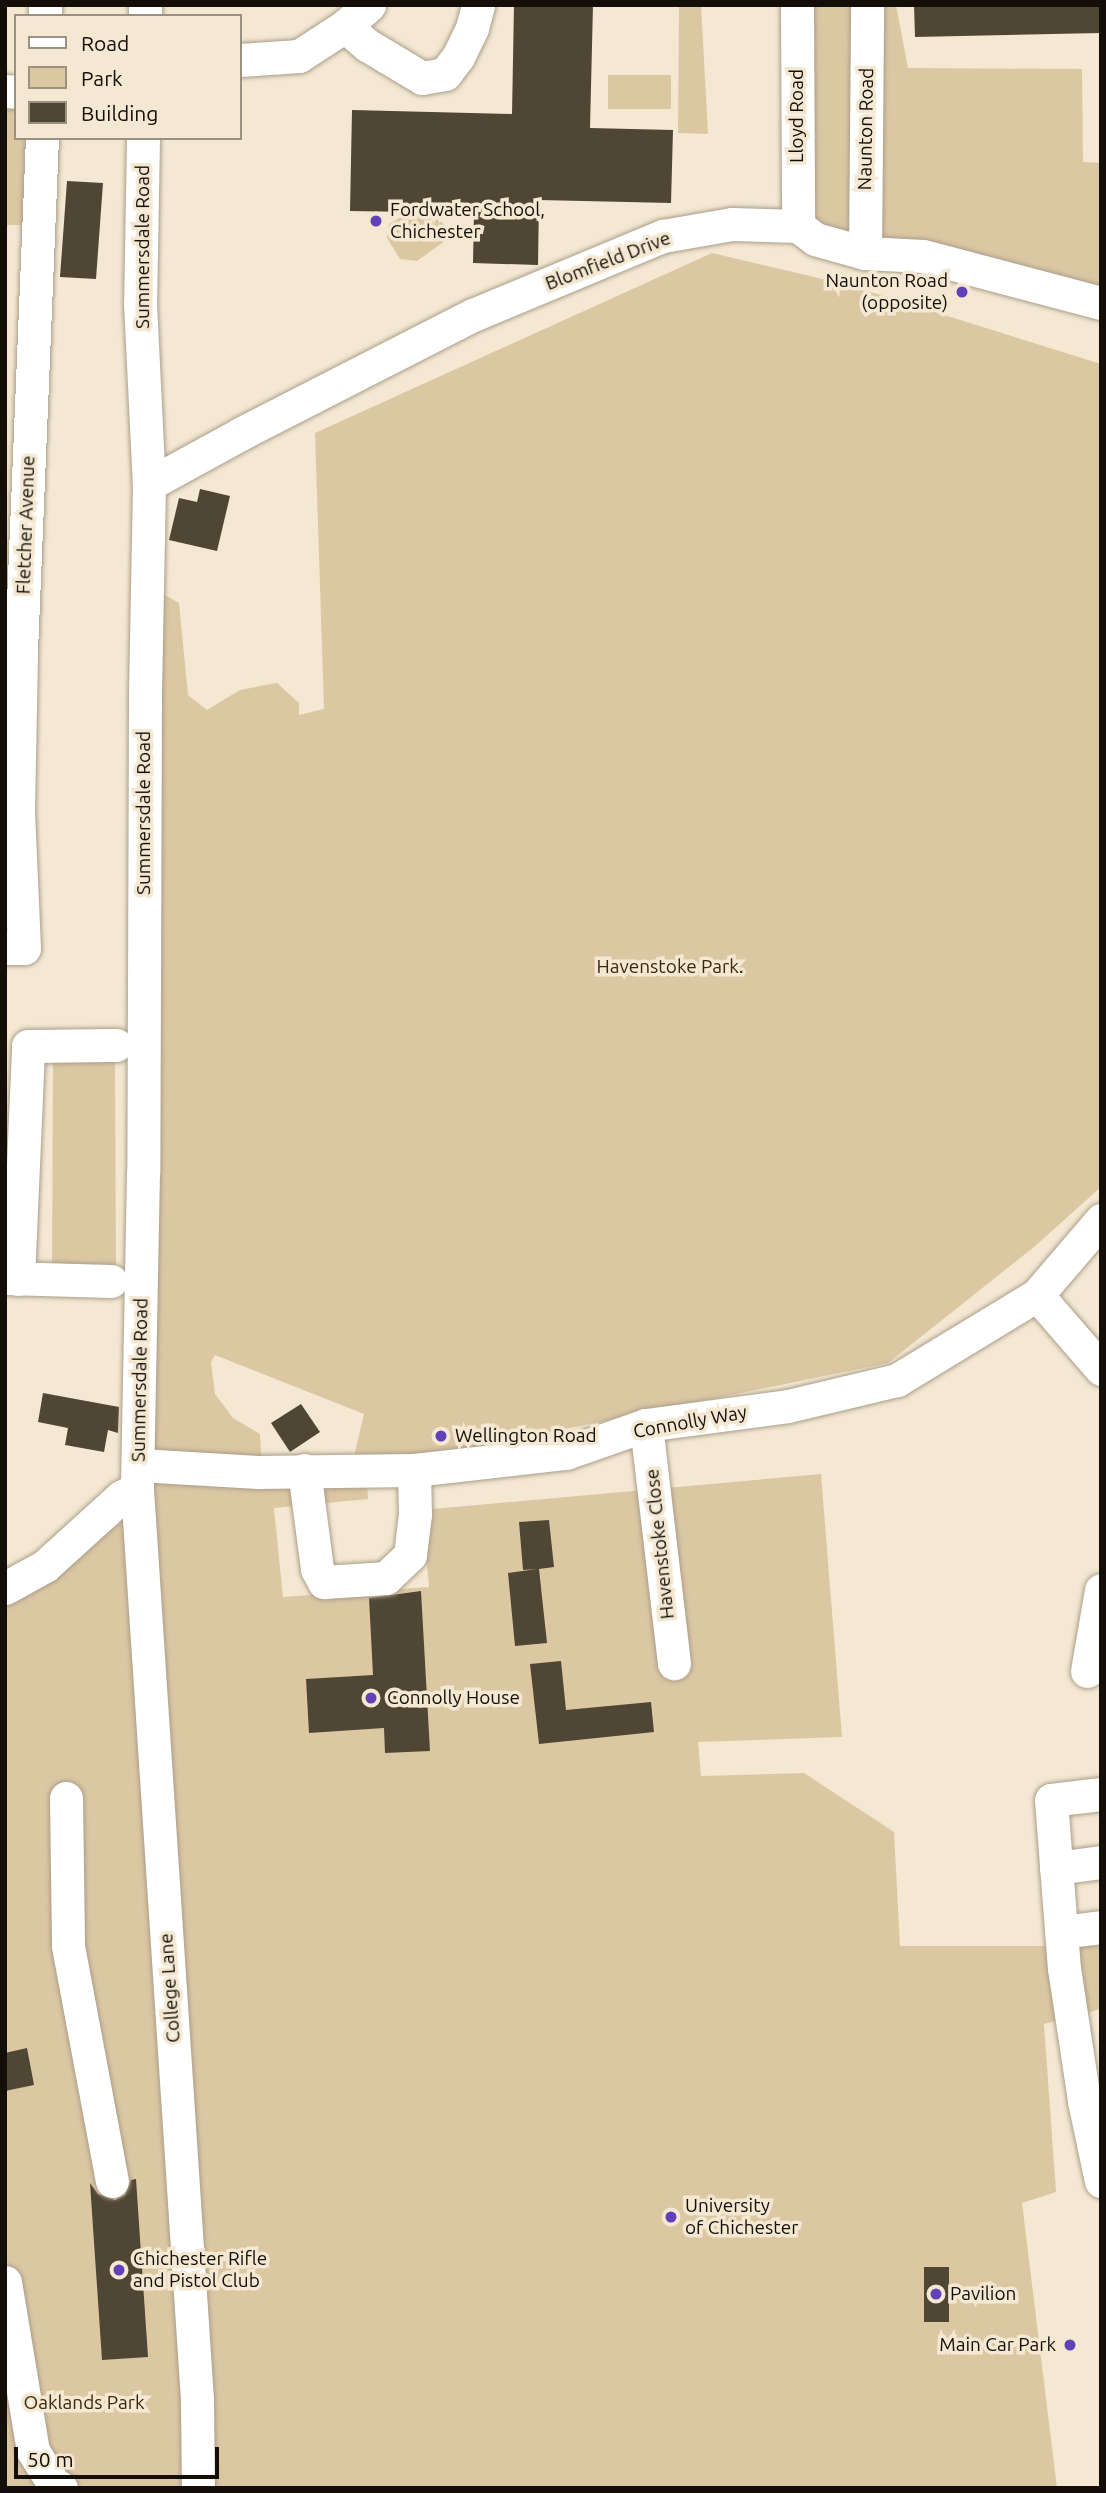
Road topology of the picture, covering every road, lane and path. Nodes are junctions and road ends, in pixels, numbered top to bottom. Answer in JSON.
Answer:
{"nodes":[{"id":1,"x":478,"y":5,"type":"edge"},
{"id":2,"x":797,"y":5,"type":"edge"},
{"id":3,"x":867,"y":5,"type":"edge"},
{"id":4,"x":357,"y":16,"type":"edge"},
{"id":5,"x":242,"y":60,"type":"edge"},
{"id":6,"x":42,"y":140,"type":"edge"},
{"id":7,"x":143,"y":140,"type":"edge"},
{"id":8,"x":797,"y":226,"type":"junction"},
{"id":9,"x":865,"y":253,"type":"junction"},
{"id":10,"x":1101,"y":303,"type":"edge"},
{"id":11,"x":149,"y":484,"type":"junction"},
{"id":12,"x":13,"y":651,"type":"edge"},
{"id":13,"x":11,"y":812,"type":"edge"},
{"id":14,"x":14,"y":948,"type":"edge"},
{"id":15,"x":116,"y":1045,"type":"dead end"},
{"id":16,"x":1101,"y":1220,"type":"edge"},
{"id":17,"x":12,"y":1279,"type":"edge"},
{"id":18,"x":111,"y":1281,"type":"dead end"},
{"id":19,"x":1037,"y":1295,"type":"junction"},
{"id":20,"x":1101,"y":1370,"type":"edge"},
{"id":21,"x":646,"y":1425,"type":"junction"},
{"id":22,"x":304,"y":1471,"type":"junction"},
{"id":23,"x":414,"y":1471,"type":"junction"},
{"id":24,"x":138,"y":1477,"type":"junction"},
{"id":25,"x":5,"y":1588,"type":"edge"},
{"id":26,"x":1101,"y":1590,"type":"edge"},
{"id":27,"x":674,"y":1663,"type":"dead end"},
{"id":28,"x":1087,"y":1671,"type":"dead end"},
{"id":29,"x":1101,"y":1794,"type":"edge"},
{"id":30,"x":66,"y":1798,"type":"dead end"},
{"id":31,"x":1101,"y":1862,"type":"edge"},
{"id":32,"x":1056,"y":1868,"type":"junction"},
{"id":33,"x":1101,"y":1927,"type":"edge"},
{"id":34,"x":1061,"y":1932,"type":"junction"},
{"id":35,"x":112,"y":2181,"type":"dead end"},
{"id":36,"x":1101,"y":2181,"type":"edge"},
{"id":37,"x":5,"y":2282,"type":"edge"},
{"id":38,"x":61,"y":2488,"type":"edge"},
{"id":39,"x":198,"y":2488,"type":"edge"}],
"edges":[{"from":1,"to":4,"type":"street"},
{"from":2,"to":8,"type":"street","name":"Lloyd Road"},
{"from":3,"to":9,"type":"street","name":"Naunton Road"},
{"from":4,"to":5,"type":"street"},
{"from":6,"to":12,"type":"street","name":"Fletcher Avenue"},
{"from":7,"to":11,"type":"street","name":"Summersdale Road"},
{"from":8,"to":9,"type":"street","name":"Blomfield Drive"},
{"from":8,"to":11,"type":"street","name":"Blomfield Drive"},
{"from":9,"to":10,"type":"street","name":"Blomfield Drive"},
{"from":11,"to":24,"type":"street","name":"Summersdale Road"},
{"from":12,"to":13,"type":"street","name":"Fletcher Avenue"},
{"from":13,"to":14,"type":"street","name":"Fletcher Avenue"},
{"from":15,"to":17,"type":"street"},
{"from":16,"to":19,"type":"street","name":"Connolly Way"},
{"from":17,"to":18,"type":"street"},
{"from":19,"to":20,"type":"street"},
{"from":19,"to":21,"type":"street","name":"Connolly Way"},
{"from":21,"to":23,"type":"street","name":"Connolly Way"},
{"from":21,"to":27,"type":"street","name":"Havenstoke Close"},
{"from":22,"to":23,"type":"street","name":"Connolly Way"},
{"from":22,"to":23,"type":"street"},
{"from":22,"to":24,"type":"street","name":"Connolly Way"},
{"from":24,"to":25,"type":"street"},
{"from":24,"to":39,"type":"street","name":"College Lane"},
{"from":26,"to":28,"type":"street"},
{"from":29,"to":32,"type":"street"},
{"from":30,"to":35,"type":"street"},
{"from":31,"to":32,"type":"street"},
{"from":32,"to":34,"type":"street"},
{"from":33,"to":34,"type":"street"},
{"from":34,"to":36,"type":"street"},
{"from":37,"to":38,"type":"street"}]}
